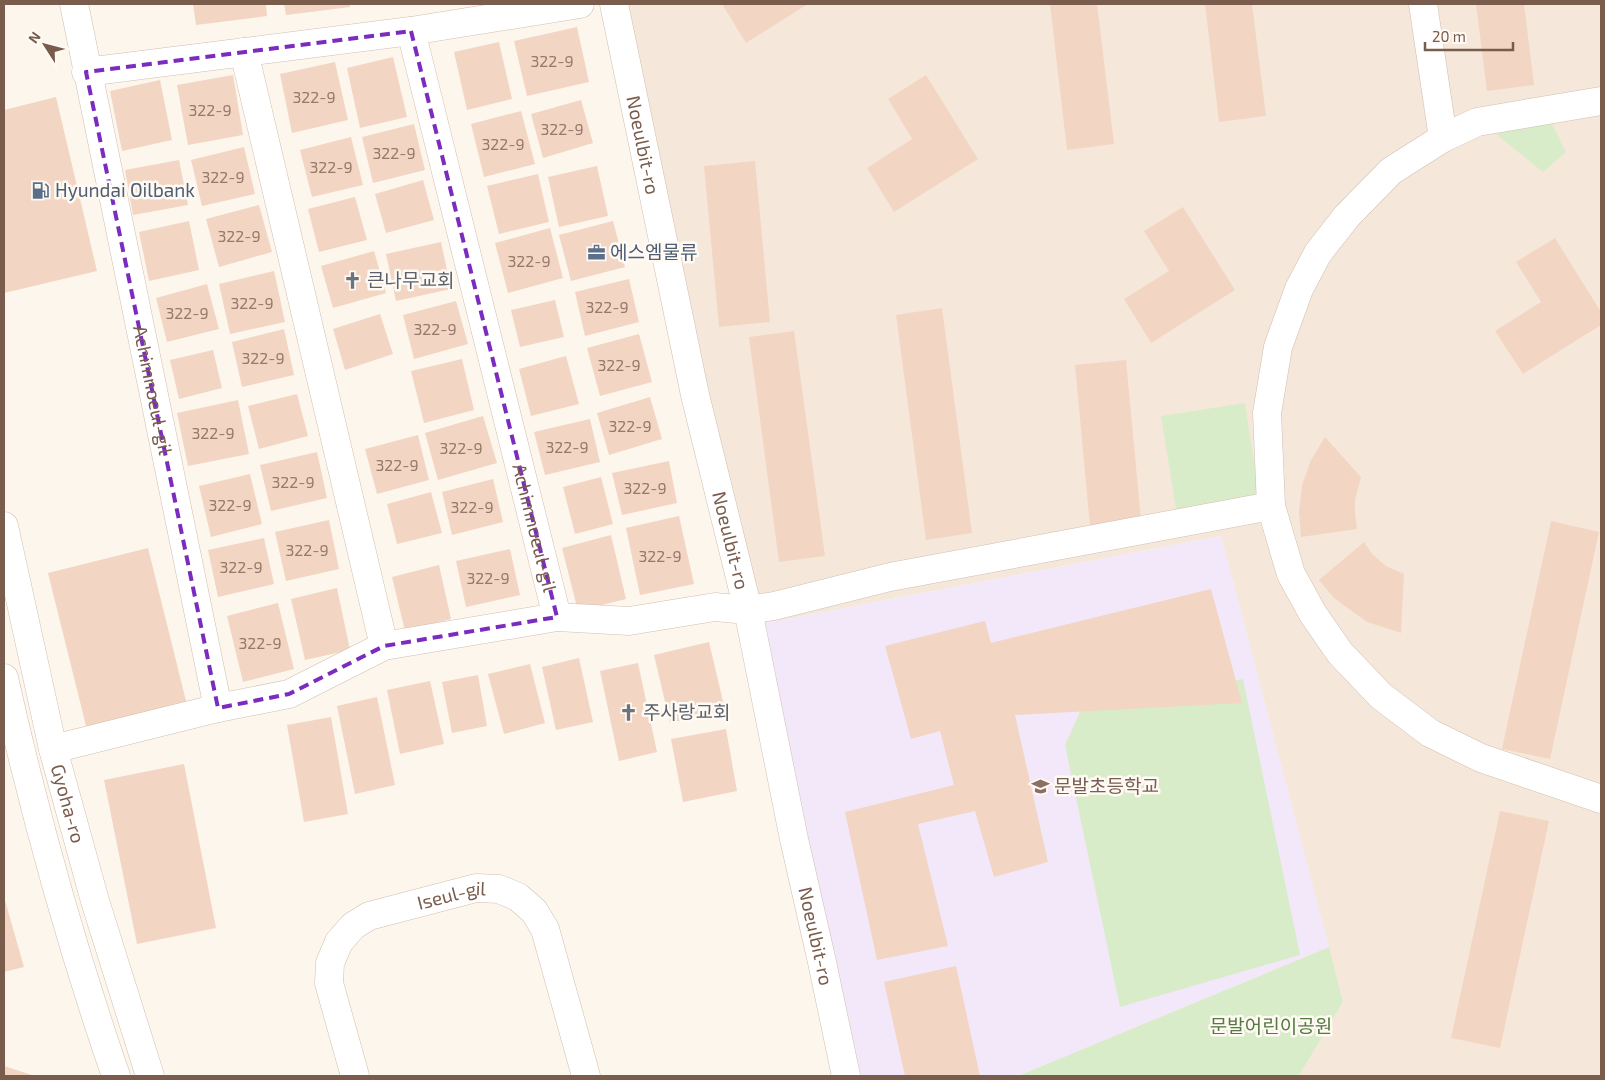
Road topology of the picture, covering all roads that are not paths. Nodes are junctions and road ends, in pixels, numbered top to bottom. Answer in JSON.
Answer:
{"nodes":[{"id":1,"x":74,"y":4,"type":"edge"},
{"id":2,"x":580,"y":4,"type":"edge"},
{"id":3,"x":614,"y":4,"type":"edge"},
{"id":4,"x":1423,"y":4,"type":"edge"},
{"id":5,"x":411,"y":31,"type":"junction"},
{"id":6,"x":244,"y":52,"type":"junction"},
{"id":7,"x":86,"y":72,"type":"junction"},
{"id":8,"x":1601,"y":101,"type":"edge"},
{"id":9,"x":1443,"y":138,"type":"junction"},
{"id":10,"x":1271,"y":506,"type":"junction"},
{"id":11,"x":4,"y":526,"type":"edge"},
{"id":12,"x":748,"y":610,"type":"junction"},
{"id":13,"x":556,"y":617,"type":"junction"},
{"id":14,"x":384,"y":646,"type":"junction"},
{"id":15,"x":4,"y":678,"type":"edge"},
{"id":16,"x":218,"y":708,"type":"junction"},
{"id":17,"x":52,"y":749,"type":"junction"},
{"id":18,"x":1601,"y":799,"type":"edge"},
{"id":19,"x":116,"y":1076,"type":"edge"},
{"id":20,"x":150,"y":1076,"type":"edge"},
{"id":21,"x":355,"y":1076,"type":"edge"},
{"id":22,"x":586,"y":1076,"type":"edge"},
{"id":23,"x":846,"y":1076,"type":"edge"}],
"edges":[{"from":1,"to":7,"type":"street","name":"Achimnoeul-gil"},
{"from":2,"to":5,"type":"street"},
{"from":3,"to":12,"type":"street","name":"Noeulbit-ro"},
{"from":4,"to":9,"type":"street"},
{"from":5,"to":6,"type":"street"},
{"from":5,"to":13,"type":"street","name":"Achimnoeul-gil"},
{"from":6,"to":7,"type":"street"},
{"from":6,"to":14,"type":"street"},
{"from":7,"to":16,"type":"street","name":"Achimnoeul-gil"},
{"from":8,"to":9,"type":"street"},
{"from":9,"to":10,"type":"street"},
{"from":10,"to":12,"type":"street","name":"Achimnoeul-gil"},
{"from":10,"to":18,"type":"street"},
{"from":11,"to":17,"type":"street","name":"Gyoha-ro"},
{"from":12,"to":13,"type":"street","name":"Achimnoeul-gil"},
{"from":12,"to":23,"type":"street","name":"Noeulbit-ro"},
{"from":13,"to":14,"type":"street","name":"Achimnoeul-gil"},
{"from":14,"to":16,"type":"street","name":"Achimnoeul-gil"},
{"from":15,"to":19,"type":"street","name":"Gyoha-ro"},
{"from":16,"to":17,"type":"street","name":"Achimnoeul-gil"},
{"from":17,"to":20,"type":"street","name":"Gyoha-ro"},
{"from":21,"to":22,"type":"street","name":"Iseul-gil"}]}
